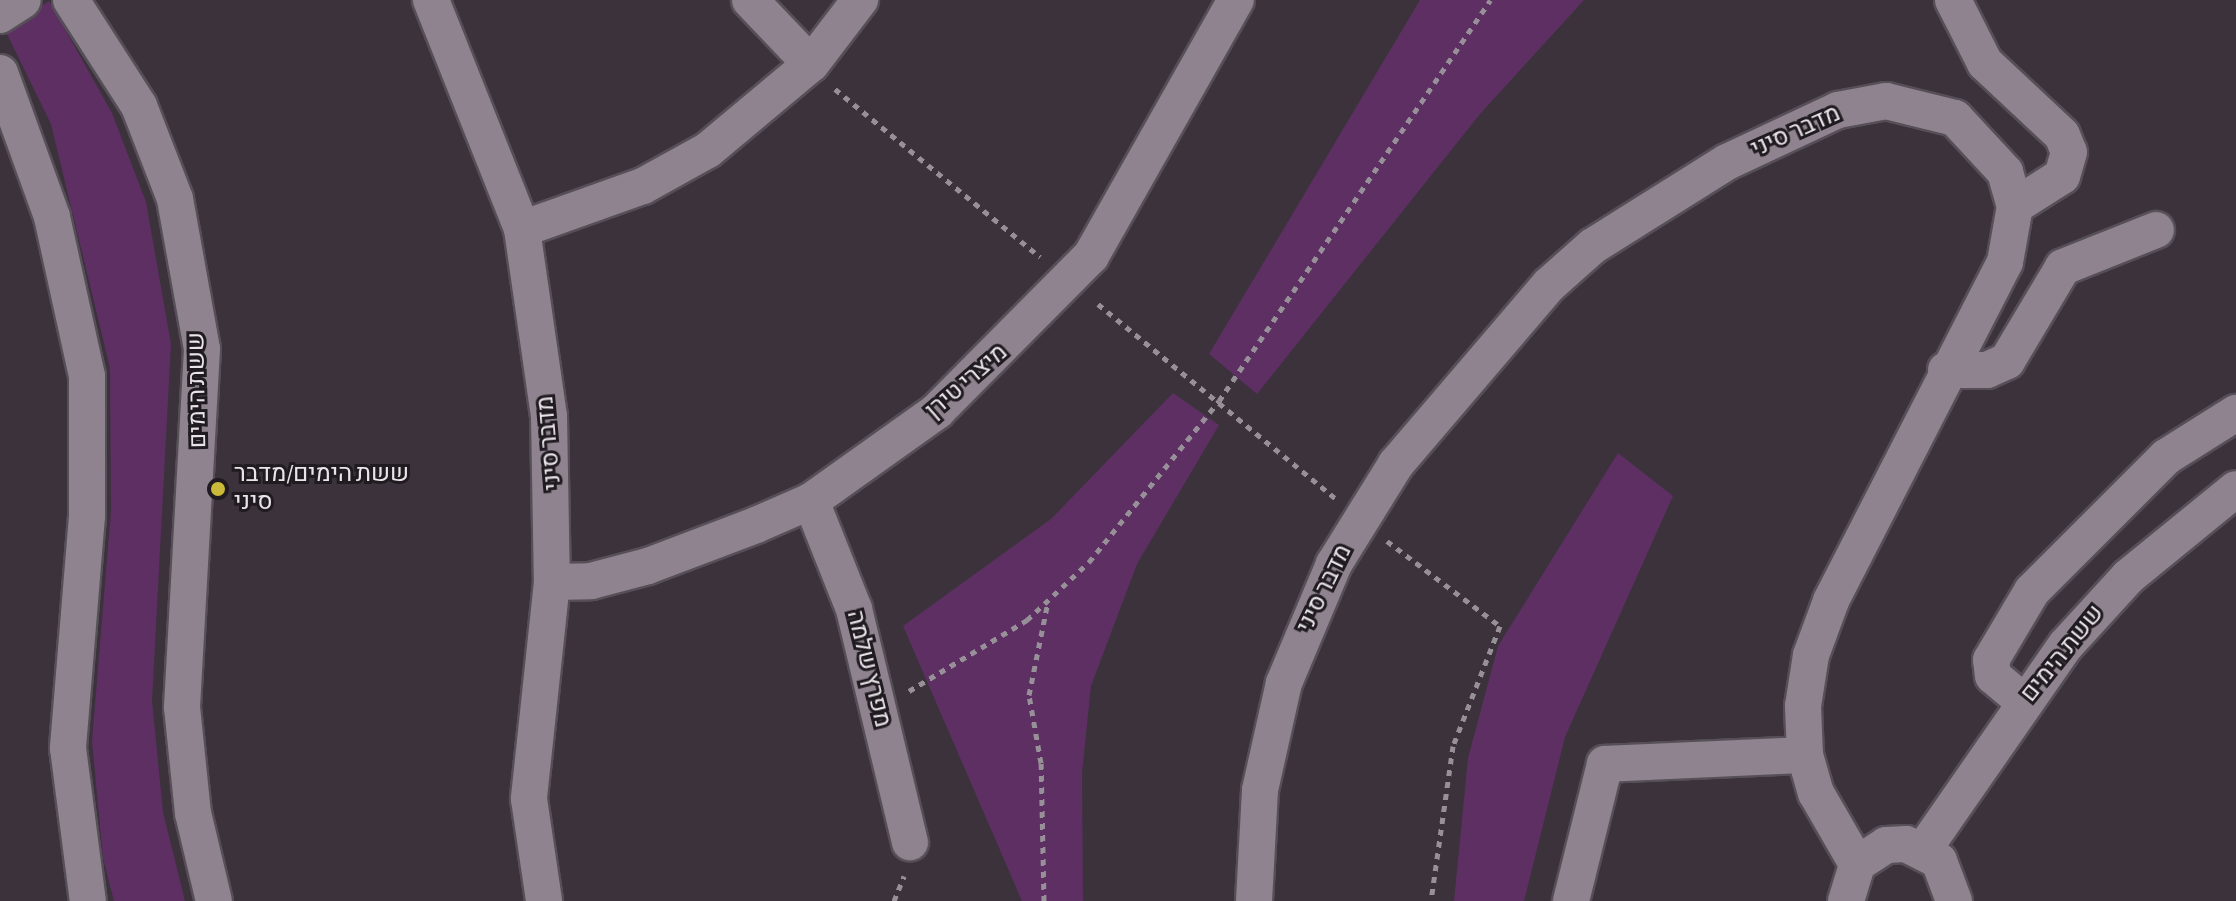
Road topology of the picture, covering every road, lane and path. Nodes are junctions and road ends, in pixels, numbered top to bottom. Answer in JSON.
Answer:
{"nodes":[{"id":1,"x":23,"y":0,"type":"edge"},
{"id":2,"x":71,"y":0,"type":"edge"},
{"id":3,"x":431,"y":0,"type":"edge"},
{"id":4,"x":750,"y":0,"type":"edge"},
{"id":5,"x":860,"y":0,"type":"edge"},
{"id":6,"x":1236,"y":0,"type":"edge"},
{"id":7,"x":1490,"y":0,"type":"edge"},
{"id":8,"x":1953,"y":0,"type":"edge"},
{"id":9,"x":0,"y":15,"type":"edge"},
{"id":10,"x":811,"y":64,"type":"junction"},
{"id":11,"x":0,"y":73,"type":"edge"},
{"id":12,"x":2015,"y":206,"type":"junction"},
{"id":13,"x":522,"y":229,"type":"junction"},
{"id":14,"x":2156,"y":230,"type":"dead end"},
{"id":15,"x":1050,"y":266,"type":"dead end"},
{"id":16,"x":1946,"y":370,"type":"junction"},
{"id":17,"x":2236,"y":413,"type":"edge"},
{"id":18,"x":2236,"y":489,"type":"edge"},
{"id":19,"x":811,"y":501,"type":"junction"},
{"id":20,"x":552,"y":582,"type":"junction"},
{"id":21,"x":1048,"y":600,"type":"junction"},
{"id":22,"x":2024,"y":702,"type":"junction"},
{"id":23,"x":878,"y":711,"type":"junction"},
{"id":24,"x":1805,"y":755,"type":"junction"},
{"id":25,"x":910,"y":842,"type":"dead end"},
{"id":26,"x":1924,"y":849,"type":"junction"},
{"id":27,"x":1857,"y":864,"type":"junction"},
{"id":28,"x":88,"y":901,"type":"edge"},
{"id":29,"x":214,"y":901,"type":"edge"},
{"id":30,"x":544,"y":901,"type":"edge"},
{"id":31,"x":1044,"y":901,"type":"edge"},
{"id":32,"x":1254,"y":901,"type":"edge"},
{"id":33,"x":1571,"y":901,"type":"edge"},
{"id":34,"x":1846,"y":901,"type":"edge"},
{"id":35,"x":1954,"y":901,"type":"edge"}],
"edges":[{"from":1,"to":9,"type":"street"},
{"from":2,"to":29,"type":"street","name":"ששת הימים"},
{"from":3,"to":13,"type":"street","name":"מדבר סיני"},
{"from":4,"to":10,"type":"street"},
{"from":5,"to":10,"type":"street"},
{"from":6,"to":19,"type":"street","name":"מיצרי טירן"},
{"from":7,"to":21,"type":"path"},
{"from":8,"to":12,"type":"street"},
{"from":10,"to":13,"type":"street"},
{"from":10,"to":15,"type":"path"},
{"from":11,"to":28,"type":"street"},
{"from":12,"to":16,"type":"street","name":"מדבר סיני"},
{"from":12,"to":32,"type":"street","name":"מדבר סיני"},
{"from":13,"to":20,"type":"street","name":"מדבר סיני"},
{"from":14,"to":16,"type":"street"},
{"from":16,"to":24,"type":"street","name":"מדבר סיני"},
{"from":17,"to":22,"type":"street"},
{"from":18,"to":22,"type":"street","name":"ששת הימים"},
{"from":19,"to":20,"type":"street","name":"מיצרי טירן"},
{"from":19,"to":23,"type":"street","name":"מפרץ שלמה"},
{"from":20,"to":30,"type":"street","name":"מדבר סיני"},
{"from":21,"to":23,"type":"path"},
{"from":21,"to":31,"type":"path"},
{"from":22,"to":26,"type":"street","name":"ששת הימים"},
{"from":23,"to":25,"type":"street","name":"מפרץ שלמה"},
{"from":24,"to":27,"type":"street","name":"מדבר סיני"},
{"from":24,"to":33,"type":"street"},
{"from":26,"to":27,"type":"street"},
{"from":26,"to":35,"type":"street"},
{"from":27,"to":34,"type":"street"}]}
